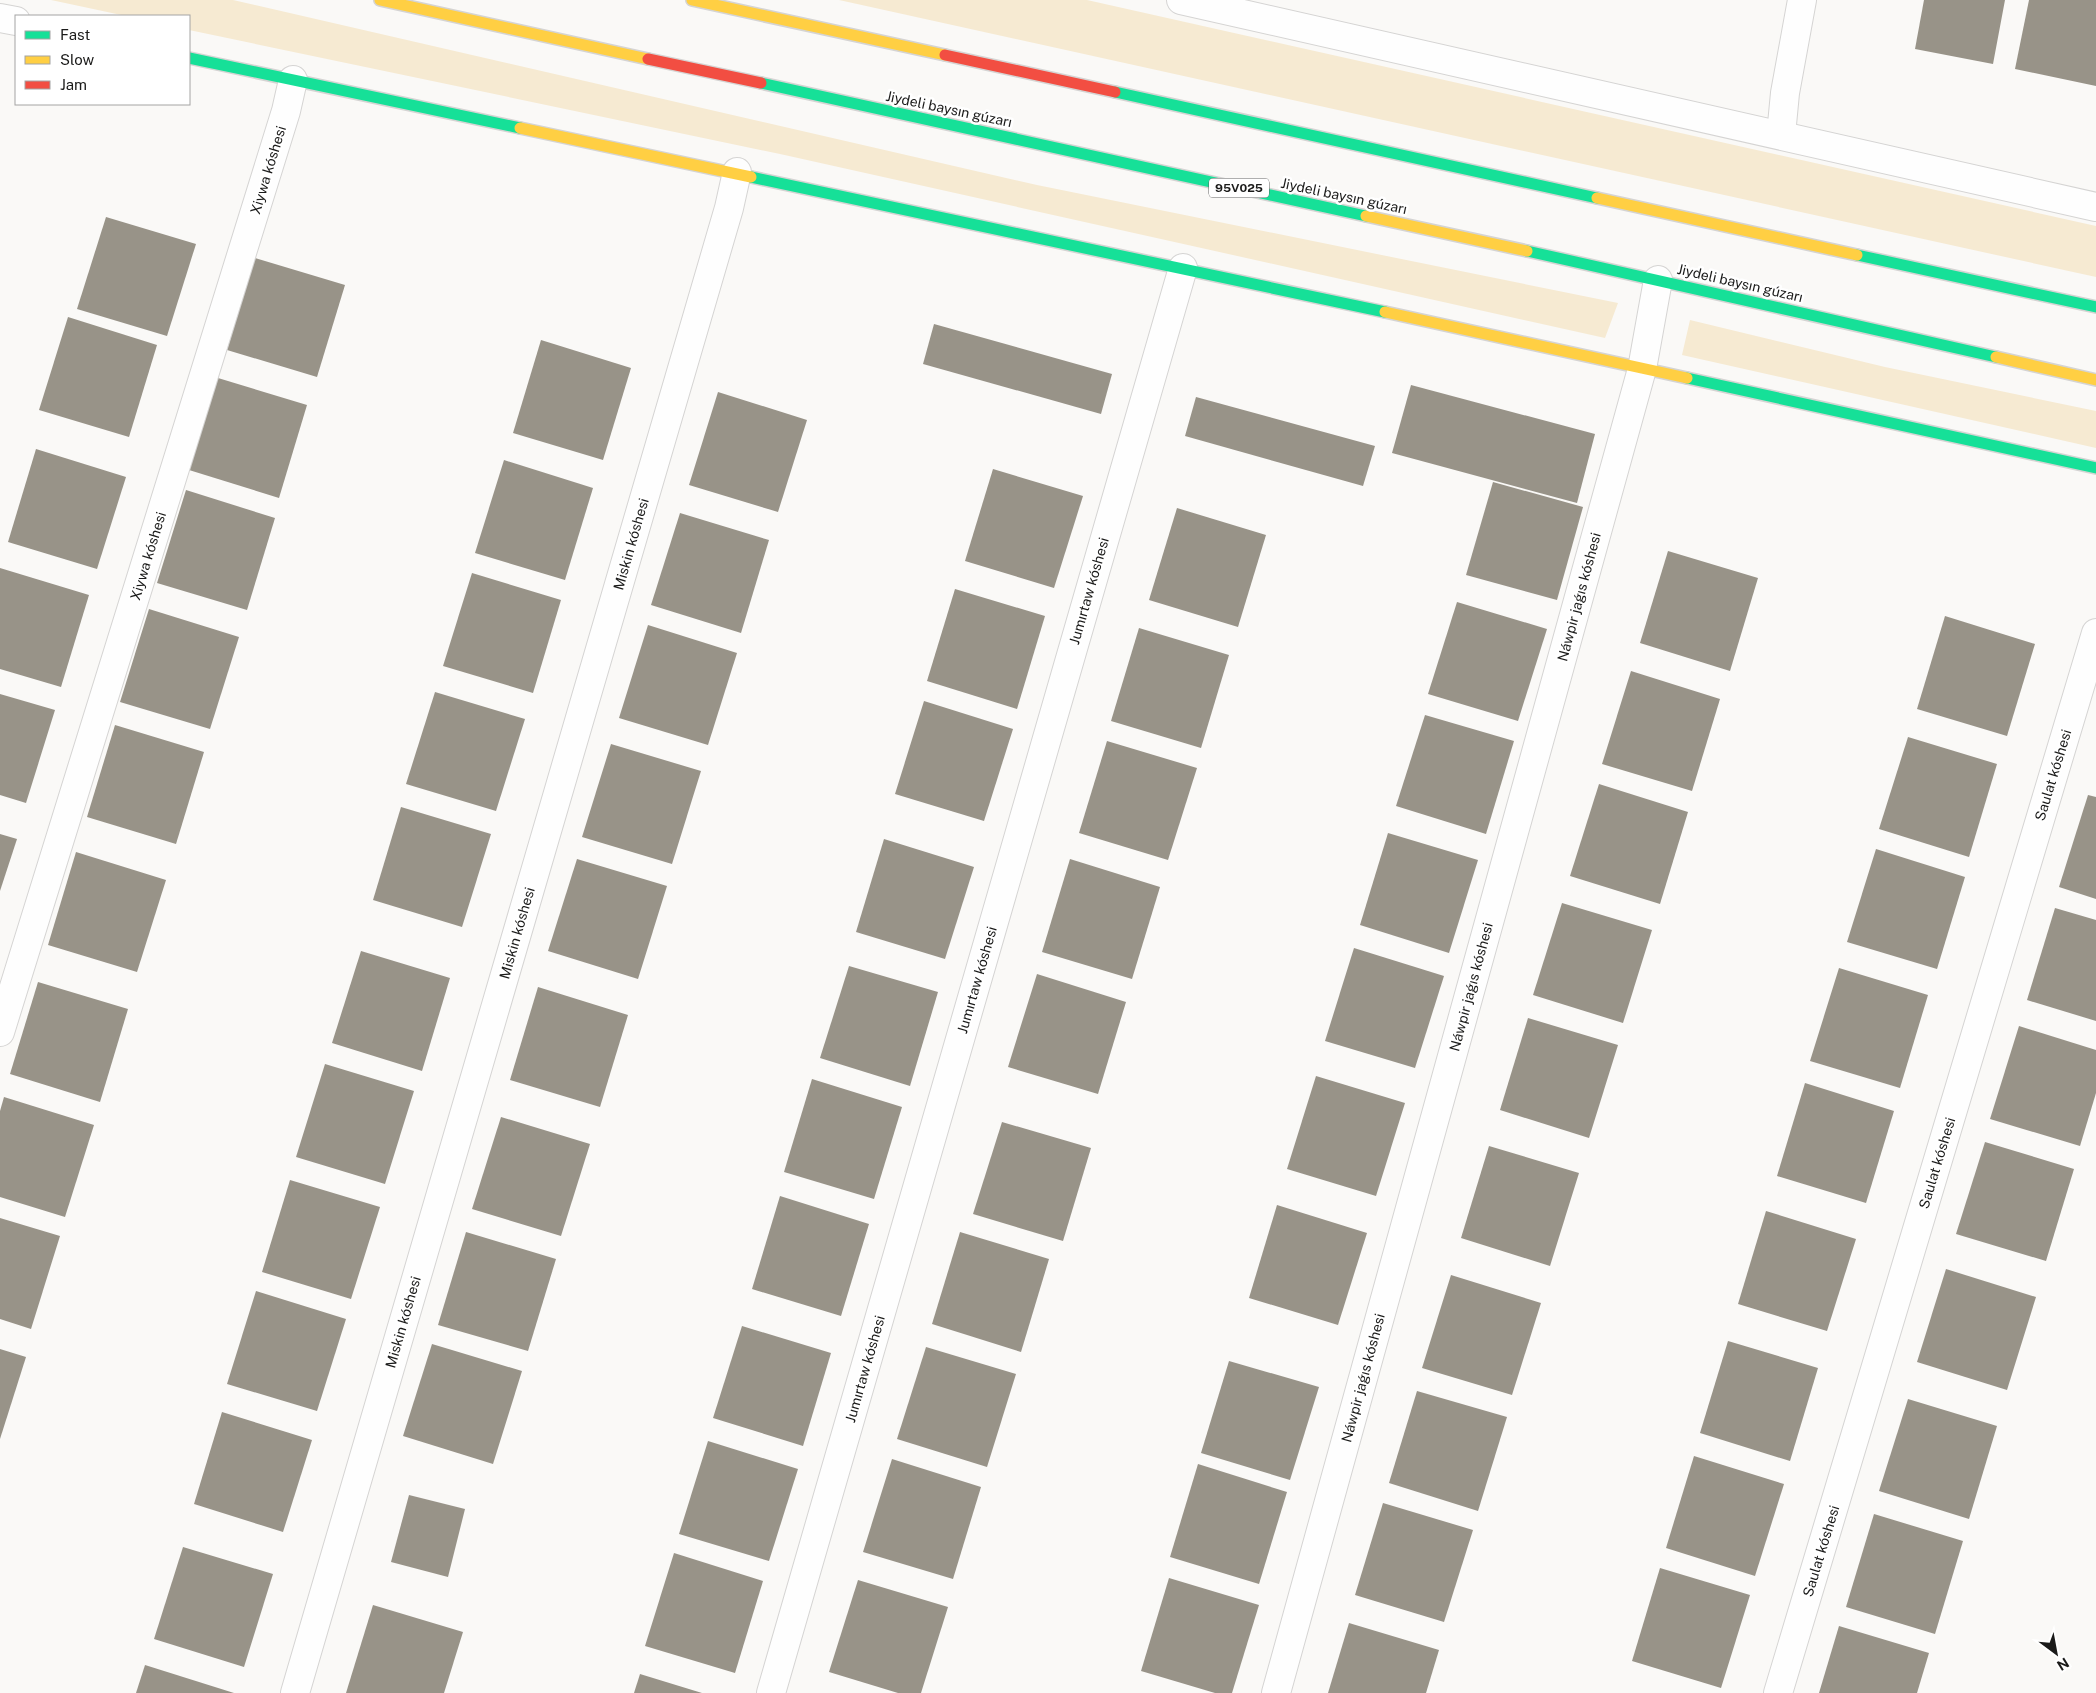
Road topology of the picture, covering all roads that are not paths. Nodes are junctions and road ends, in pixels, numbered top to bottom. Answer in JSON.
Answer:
{"nodes":[{"id":1,"x":380,"y":0,"type":"edge"},
{"id":2,"x":692,"y":0,"type":"edge"},
{"id":3,"x":1181,"y":0,"type":"edge"},
{"id":4,"x":1802,"y":0,"type":"edge"},
{"id":5,"x":0,"y":18,"type":"edge"},
{"id":6,"x":15,"y":21,"type":"edge"},
{"id":7,"x":190,"y":58,"type":"edge"},
{"id":8,"x":293,"y":80,"type":"junction"},
{"id":9,"x":1781,"y":135,"type":"junction"},
{"id":10,"x":737,"y":172,"type":"junction"},
{"id":11,"x":2096,"y":207,"type":"edge"},
{"id":12,"x":1183,"y":268,"type":"junction"},
{"id":13,"x":1658,"y":280,"type":"junction"},
{"id":14,"x":2096,"y":307,"type":"edge"},
{"id":15,"x":1642,"y":369,"type":"junction"},
{"id":16,"x":2096,"y":380,"type":"edge"},
{"id":17,"x":2096,"y":468,"type":"edge"},
{"id":18,"x":2096,"y":633,"type":"edge"},
{"id":19,"x":0,"y":1032,"type":"edge"},
{"id":20,"x":295,"y":1693,"type":"edge"},
{"id":21,"x":771,"y":1693,"type":"edge"},
{"id":22,"x":1276,"y":1693,"type":"edge"},
{"id":23,"x":1778,"y":1693,"type":"edge"}],
"edges":[{"from":1,"to":13,"type":"main road","name":"Jiydeli baysın gúzarı","number":"95V025"},
{"from":2,"to":14,"type":"main road"},
{"from":3,"to":9,"type":"street"},
{"from":4,"to":9,"type":"street"},
{"from":5,"to":6,"type":"street"},
{"from":7,"to":8,"type":"main road"},
{"from":8,"to":10,"type":"main road"},
{"from":8,"to":19,"type":"street","name":"Xiywa kóshesi"},
{"from":9,"to":11,"type":"street"},
{"from":10,"to":12,"type":"main road"},
{"from":10,"to":20,"type":"street","name":"Miskin kóshesi"},
{"from":12,"to":15,"type":"main road"},
{"from":12,"to":21,"type":"street","name":"Jumırtaw kóshesi"},
{"from":13,"to":15,"type":"street","name":"Náwpir jaǵıs kóshesi"},
{"from":13,"to":16,"type":"main road","name":"Jiydeli baysın gúzarı","number":"95V025"},
{"from":15,"to":17,"type":"main road"},
{"from":15,"to":22,"type":"street","name":"Náwpir jaǵıs kóshesi"},
{"from":18,"to":23,"type":"street","name":"Saulat kóshesi"}]}
